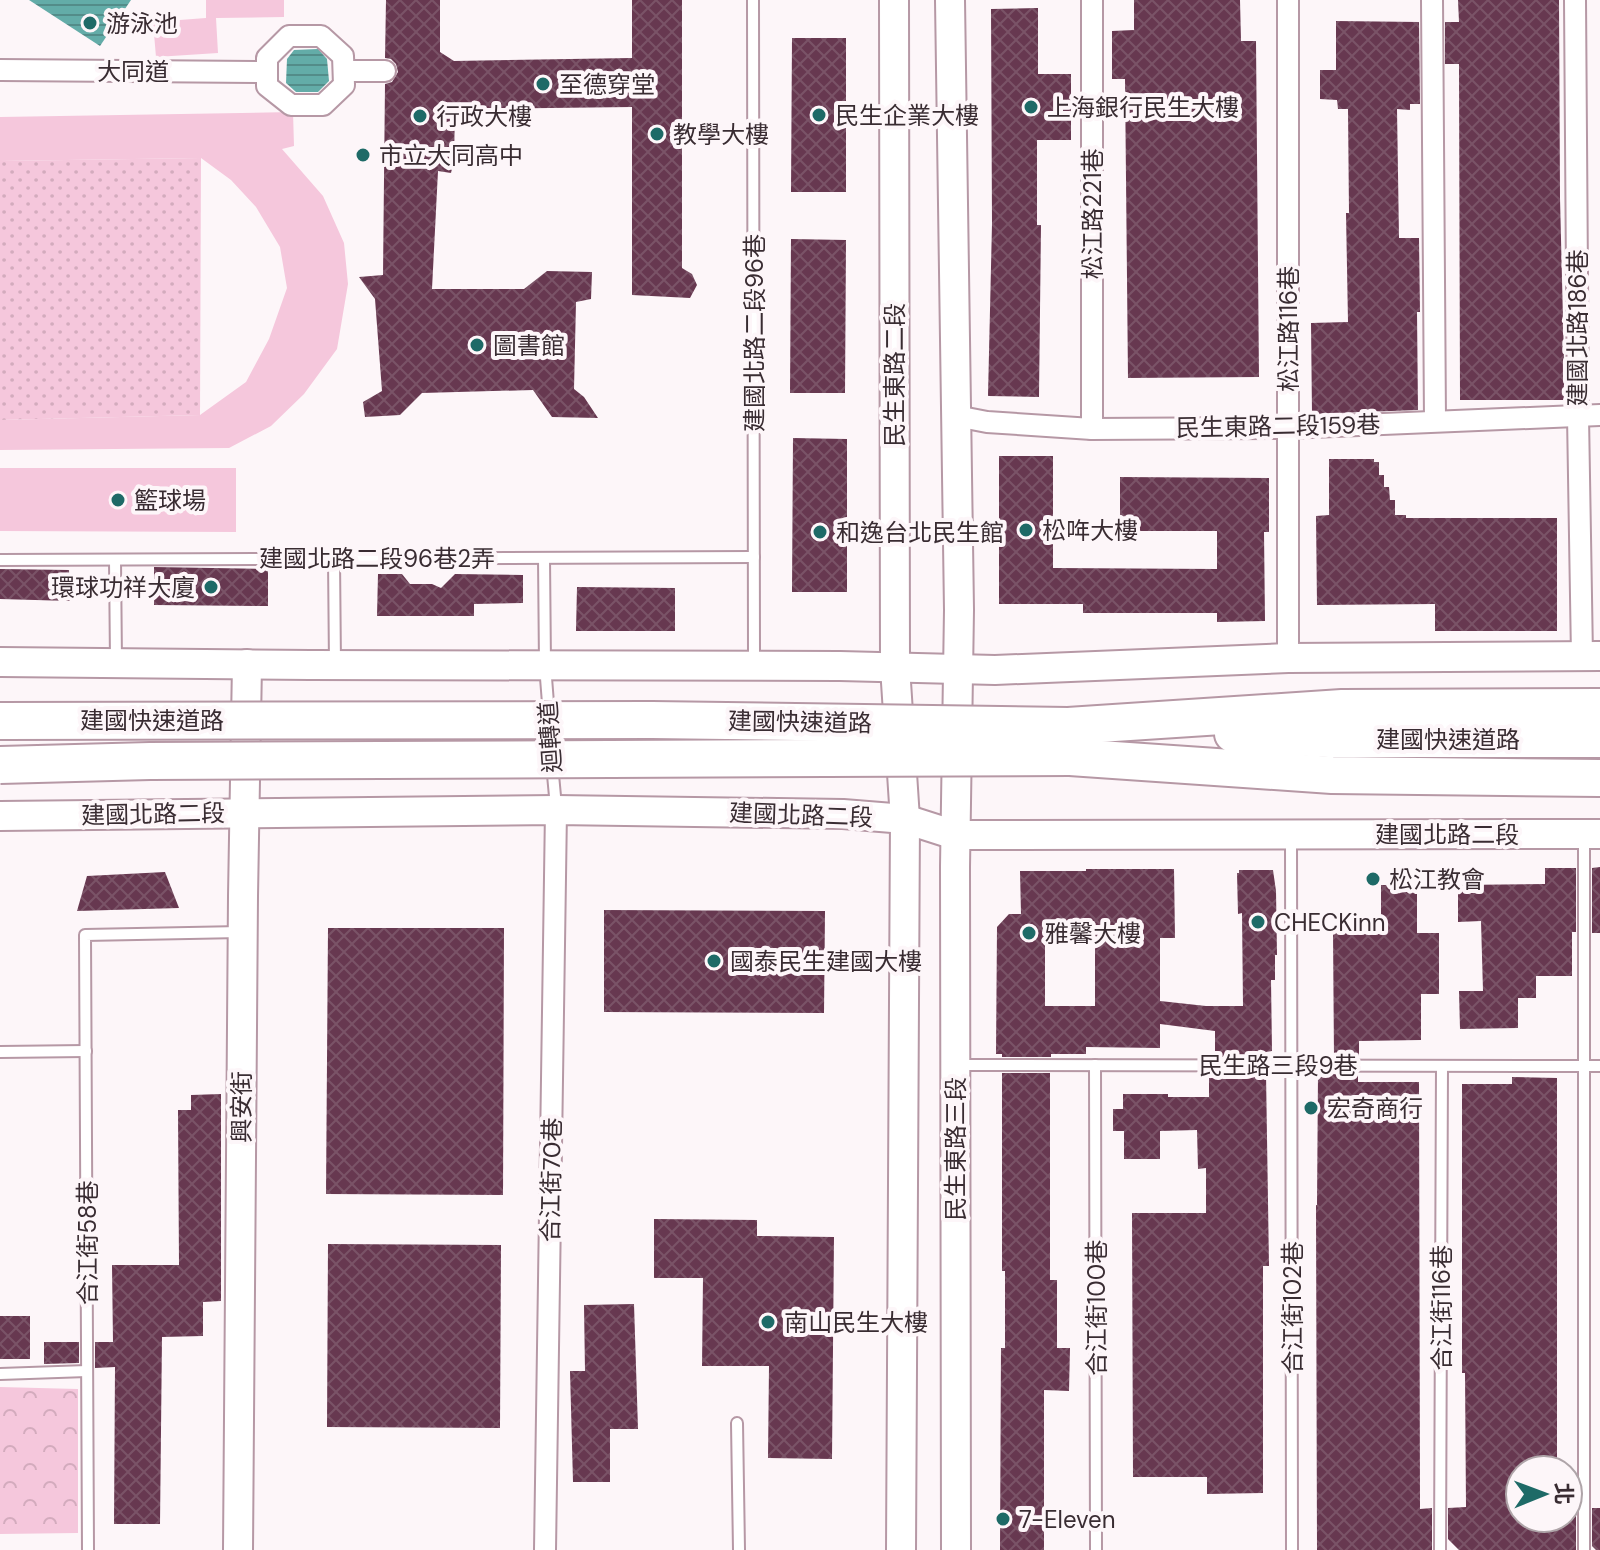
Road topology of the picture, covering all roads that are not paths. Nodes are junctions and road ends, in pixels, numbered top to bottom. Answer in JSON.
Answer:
{"nodes":[{"id":1,"x":753,"y":0,"type":"edge"},
{"id":2,"x":894,"y":0,"type":"edge"},
{"id":3,"x":950,"y":0,"type":"edge"},
{"id":4,"x":1092,"y":0,"type":"edge"},
{"id":5,"x":1288,"y":0,"type":"edge"},
{"id":6,"x":1432,"y":0,"type":"edge"},
{"id":7,"x":1575,"y":0,"type":"edge"},
{"id":8,"x":0,"y":70,"type":"edge"},
{"id":9,"x":344,"y":71,"type":"junction"},
{"id":10,"x":385,"y":71,"type":"dead end"},
{"id":11,"x":266,"y":72,"type":"junction"},
{"id":12,"x":1600,"y":415,"type":"edge"},
{"id":13,"x":956,"y":416,"type":"junction"},
{"id":14,"x":1578,"y":416,"type":"junction"},
{"id":15,"x":1435,"y":421,"type":"junction"},
{"id":16,"x":1288,"y":428,"type":"junction"},
{"id":17,"x":1092,"y":429,"type":"junction"},
{"id":18,"x":754,"y":557,"type":"junction"},
{"id":19,"x":544,"y":558,"type":"junction"},
{"id":20,"x":334,"y":559,"type":"junction"},
{"id":21,"x":0,"y":560,"type":"edge"},
{"id":22,"x":115,"y":560,"type":"junction"},
{"id":23,"x":1591,"y":656,"type":"edge"},
{"id":24,"x":1288,"y":658,"type":"junction"},
{"id":25,"x":0,"y":662,"type":"edge"},
{"id":26,"x":116,"y":662,"type":"junction"},
{"id":27,"x":247,"y":664,"type":"junction"},
{"id":28,"x":335,"y":665,"type":"junction"},
{"id":29,"x":545,"y":665,"type":"junction"},
{"id":30,"x":754,"y":666,"type":"junction"},
{"id":31,"x":895,"y":667,"type":"junction"},
{"id":32,"x":957,"y":668,"type":"junction"},
{"id":33,"x":1600,"y":707,"type":"edge"},
{"id":34,"x":0,"y":721,"type":"edge"},
{"id":35,"x":550,"y":737,"type":"dead end"},
{"id":36,"x":1600,"y":739,"type":"edge"},
{"id":37,"x":1069,"y":742,"type":"junction"},
{"id":38,"x":552,"y":752,"type":"dead end"},
{"id":39,"x":1600,"y":759,"type":"edge"},
{"id":40,"x":0,"y":765,"type":"edge"},
{"id":41,"x":1600,"y":778,"type":"edge"},
{"id":42,"x":556,"y":810,"type":"junction"},
{"id":43,"x":244,"y":813,"type":"junction"},
{"id":44,"x":0,"y":816,"type":"edge"},
{"id":45,"x":905,"y":819,"type":"junction"},
{"id":46,"x":1291,"y":834,"type":"junction"},
{"id":47,"x":1592,"y":834,"type":"edge"},
{"id":48,"x":955,"y":835,"type":"junction"},
{"id":49,"x":243,"y":932,"type":"junction"},
{"id":50,"x":86,"y":1051,"type":"junction"},
{"id":51,"x":0,"y":1052,"type":"edge"},
{"id":52,"x":955,"y":1065,"type":"junction"},
{"id":53,"x":1095,"y":1065,"type":"junction"},
{"id":54,"x":1291,"y":1065,"type":"junction"},
{"id":55,"x":1442,"y":1066,"type":"junction"},
{"id":56,"x":1584,"y":1066,"type":"junction"},
{"id":57,"x":1600,"y":1066,"type":"edge"},
{"id":58,"x":87,"y":1371,"type":"junction"},
{"id":59,"x":0,"y":1374,"type":"edge"},
{"id":60,"x":737,"y":1423,"type":"dead end"},
{"id":61,"x":88,"y":1550,"type":"edge"},
{"id":62,"x":238,"y":1550,"type":"edge"},
{"id":63,"x":545,"y":1550,"type":"edge"},
{"id":64,"x":739,"y":1550,"type":"edge"},
{"id":65,"x":901,"y":1550,"type":"edge"},
{"id":66,"x":956,"y":1550,"type":"edge"},
{"id":67,"x":1096,"y":1550,"type":"edge"},
{"id":68,"x":1292,"y":1550,"type":"edge"},
{"id":69,"x":1440,"y":1550,"type":"edge"},
{"id":70,"x":1584,"y":1550,"type":"edge"}],
"edges":[{"from":1,"to":18,"type":"lane","name":"建國北路二段96巷"},
{"from":2,"to":31,"type":"street","name":"民生東路二段"},
{"from":3,"to":13,"type":"street"},
{"from":4,"to":17,"type":"street","name":"松江路221巷"},
{"from":5,"to":16,"type":"street","name":"松江路116巷"},
{"from":6,"to":15,"type":"street"},
{"from":7,"to":14,"type":"street","name":"建國北路186巷"},
{"from":8,"to":11,"type":"street","name":"大同道"},
{"from":9,"to":10,"type":"street"},
{"from":9,"to":11,"type":"street"},
{"from":9,"to":11,"type":"street"},
{"from":12,"to":14,"type":"street","name":"民生東路二段159巷"},
{"from":13,"to":17,"type":"street","name":"民生東路二段159巷"},
{"from":13,"to":32,"type":"street"},
{"from":14,"to":15,"type":"street","name":"民生東路二段159巷"},
{"from":14,"to":23,"type":"street","name":"建國北路186巷"},
{"from":15,"to":16,"type":"street","name":"民生東路二段159巷"},
{"from":16,"to":17,"type":"street","name":"民生東路二段159巷"},
{"from":16,"to":24,"type":"street","name":"松江路116巷"},
{"from":18,"to":19,"type":"lane","name":"建國北路二段96巷2弄"},
{"from":18,"to":30,"type":"lane","name":"建國北路二段96巷"},
{"from":19,"to":20,"type":"lane","name":"建國北路二段96巷2弄"},
{"from":19,"to":29,"type":"lane","name":"迴轉道"},
{"from":20,"to":22,"type":"lane","name":"建國北路二段96巷2弄"},
{"from":20,"to":28,"type":"lane"},
{"from":21,"to":22,"type":"lane","name":"建國北路二段96巷2弄"},
{"from":22,"to":26,"type":"lane"},
{"from":23,"to":24,"type":"street"},
{"from":24,"to":32,"type":"street"},
{"from":25,"to":26,"type":"street"},
{"from":26,"to":27,"type":"street"},
{"from":27,"to":28,"type":"street"},
{"from":27,"to":43,"type":"street","name":"興安街"},
{"from":28,"to":29,"type":"street"},
{"from":29,"to":30,"type":"street"},
{"from":29,"to":35,"type":"lane","name":"迴轉道"},
{"from":30,"to":31,"type":"street"},
{"from":31,"to":32,"type":"street"},
{"from":31,"to":45,"type":"street","name":"民生東路二段"},
{"from":32,"to":48,"type":"street","name":"民生東路三段"},
{"from":33,"to":37,"type":"highway"},
{"from":34,"to":37,"type":"highway","name":"建國快速道路","bridge":true},
{"from":36,"to":37,"type":"highway","name":"建國快速道路"},
{"from":37,"to":39,"type":"highway","name":"建國快速道路"},
{"from":37,"to":40,"type":"highway","name":"建國快速道路","bridge":true},
{"from":37,"to":41,"type":"highway"},
{"from":38,"to":42,"type":"lane","name":"迴轉道"},
{"from":42,"to":43,"type":"street","name":"建國北路二段"},
{"from":42,"to":45,"type":"street","name":"建國北路二段"},
{"from":42,"to":63,"type":"street","name":"合江街70巷"},
{"from":43,"to":44,"type":"street","name":"建國北路二段"},
{"from":43,"to":49,"type":"street","name":"興安街"},
{"from":45,"to":48,"type":"street","name":"建國北路二段"},
{"from":45,"to":65,"type":"street"},
{"from":46,"to":47,"type":"street","name":"建國北路二段"},
{"from":46,"to":48,"type":"street","name":"建國北路二段"},
{"from":46,"to":54,"type":"lane","name":"合江街102巷"},
{"from":47,"to":56,"type":"lane"},
{"from":48,"to":52,"type":"street","name":"民生東路三段"},
{"from":49,"to":50,"type":"lane","name":"合江街58巷"},
{"from":49,"to":62,"type":"street","name":"興安街"},
{"from":50,"to":51,"type":"lane"},
{"from":50,"to":58,"type":"lane","name":"合江街58巷"},
{"from":52,"to":53,"type":"lane","name":"民生路三段9巷"},
{"from":52,"to":66,"type":"street","name":"民生東路三段"},
{"from":53,"to":54,"type":"lane","name":"民生路三段9巷"},
{"from":53,"to":67,"type":"lane","name":"合江街100巷"},
{"from":54,"to":55,"type":"lane","name":"民生路三段9巷"},
{"from":54,"to":68,"type":"lane","name":"合江街102巷"},
{"from":55,"to":56,"type":"lane","name":"民生路三段9巷"},
{"from":55,"to":69,"type":"lane","name":"合江街116巷"},
{"from":56,"to":57,"type":"lane","name":"民生路三段9巷"},
{"from":56,"to":70,"type":"lane"},
{"from":58,"to":59,"type":"lane"},
{"from":58,"to":61,"type":"lane","name":"合江街58巷"},
{"from":60,"to":64,"type":"lane"}]}
